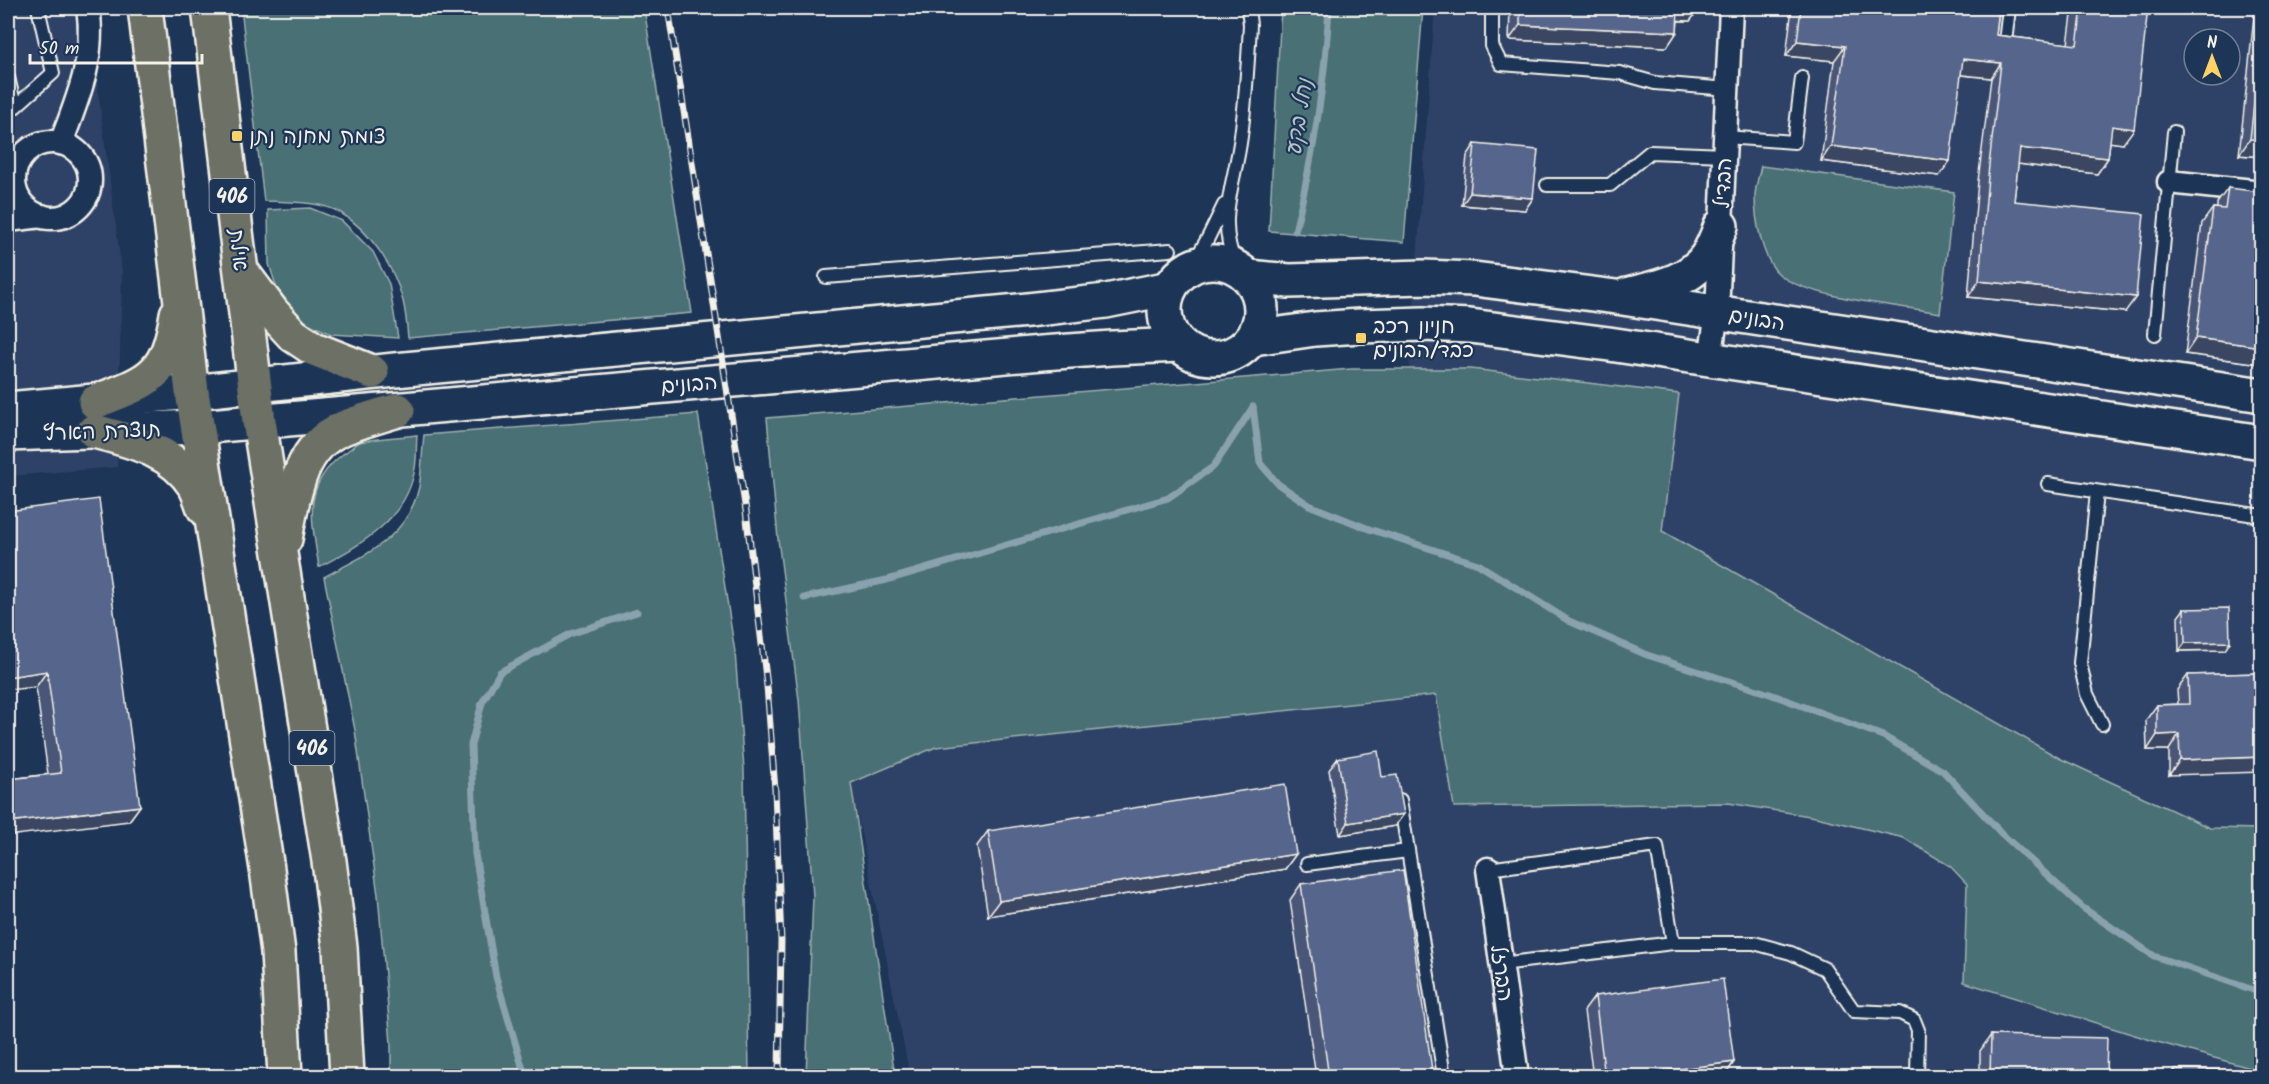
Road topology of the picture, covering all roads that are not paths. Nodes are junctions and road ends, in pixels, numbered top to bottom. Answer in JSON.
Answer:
{"nodes":[{"id":1,"x":38,"y":8,"type":"edge"},
{"id":2,"x":88,"y":8,"type":"edge"},
{"id":3,"x":145,"y":8,"type":"edge"},
{"id":4,"x":209,"y":8,"type":"edge"},
{"id":5,"x":1248,"y":8,"type":"edge"},
{"id":6,"x":1492,"y":8,"type":"edge"},
{"id":7,"x":1731,"y":8,"type":"edge"},
{"id":8,"x":2009,"y":8,"type":"edge"},
{"id":9,"x":2006,"y":34,"type":"edge"},
{"id":10,"x":8,"y":78,"type":"edge"},
{"id":11,"x":1802,"y":78,"type":"dead end"},
{"id":12,"x":1728,"y":89,"type":"junction"},
{"id":13,"x":2174,"y":132,"type":"dead end"},
{"id":14,"x":61,"y":143,"type":"junction"},
{"id":15,"x":1725,"y":146,"type":"junction"},
{"id":16,"x":11,"y":171,"type":"edge"},
{"id":17,"x":2169,"y":182,"type":"junction"},
{"id":18,"x":1546,"y":185,"type":"dead end"},
{"id":19,"x":1231,"y":190,"type":"junction"},
{"id":20,"x":2262,"y":192,"type":"edge"},
{"id":21,"x":42,"y":216,"type":"junction"},
{"id":22,"x":8,"y":220,"type":"edge"},
{"id":23,"x":1721,"y":226,"type":"junction"},
{"id":24,"x":1177,"y":268,"type":"junction"},
{"id":25,"x":242,"y":271,"type":"junction"},
{"id":26,"x":1243,"y":273,"type":"junction"},
{"id":27,"x":826,"y":278,"type":"dead end"},
{"id":28,"x":180,"y":294,"type":"junction"},
{"id":29,"x":1616,"y":297,"type":"junction"},
{"id":30,"x":1717,"y":313,"type":"junction"},
{"id":31,"x":2155,"y":334,"type":"dead end"},
{"id":32,"x":1253,"y":338,"type":"junction"},
{"id":33,"x":1180,"y":345,"type":"junction"},
{"id":34,"x":1710,"y":359,"type":"junction"},
{"id":35,"x":372,"y":372,"type":"junction"},
{"id":36,"x":255,"y":386,"type":"junction"},
{"id":37,"x":192,"y":392,"type":"junction"},
{"id":38,"x":2262,"y":394,"type":"edge"},
{"id":39,"x":8,"y":410,"type":"edge"},
{"id":40,"x":398,"y":410,"type":"junction"},
{"id":41,"x":94,"y":417,"type":"junction"},
{"id":42,"x":259,"y":421,"type":"junction"},
{"id":43,"x":197,"y":428,"type":"junction"},
{"id":44,"x":8,"y":434,"type":"edge"},
{"id":45,"x":2262,"y":442,"type":"edge"},
{"id":46,"x":2048,"y":484,"type":"dead end"},
{"id":47,"x":2097,"y":492,"type":"junction"},
{"id":48,"x":2262,"y":516,"type":"edge"},
{"id":49,"x":212,"y":527,"type":"junction"},
{"id":50,"x":280,"y":561,"type":"junction"},
{"id":51,"x":2102,"y":724,"type":"dead end"},
{"id":52,"x":1399,"y":789,"type":"edge"},
{"id":53,"x":1408,"y":851,"type":"junction"},
{"id":54,"x":1307,"y":864,"type":"dead end"},
{"id":55,"x":1488,"y":869,"type":"joint"},
{"id":56,"x":1673,"y":943,"type":"junction"},
{"id":57,"x":1501,"y":964,"type":"junction"},
{"id":58,"x":285,"y":1077,"type":"edge"},
{"id":59,"x":347,"y":1077,"type":"edge"},
{"id":60,"x":1444,"y":1077,"type":"edge"},
{"id":61,"x":1517,"y":1077,"type":"edge"},
{"id":62,"x":1917,"y":1077,"type":"edge"}],
"edges":[{"from":1,"to":10,"type":"lane"},
{"from":2,"to":14,"type":"street"},
{"from":3,"to":28,"type":"main road"},
{"from":4,"to":25,"type":"main road","name":"אילת","number":"406"},
{"from":5,"to":19,"type":"lane"},
{"from":6,"to":12,"type":"lane"},
{"from":7,"to":12,"type":"street","name":"הבדיל"},
{"from":8,"to":9,"type":"lane"},
{"from":11,"to":15,"type":"lane"},
{"from":12,"to":15,"type":"street","name":"הבדיל"},
{"from":13,"to":17,"type":"lane"},
{"from":14,"to":16,"type":"street"},
{"from":14,"to":21,"type":"street"},
{"from":15,"to":18,"type":"lane"},
{"from":15,"to":23,"type":"street","name":"הבדיל"},
{"from":16,"to":21,"type":"street"},
{"from":17,"to":20,"type":"street"},
{"from":17,"to":31,"type":"lane"},
{"from":19,"to":24,"type":"lane"},
{"from":19,"to":26,"type":"lane"},
{"from":21,"to":22,"type":"street"},
{"from":23,"to":29,"type":"street"},
{"from":23,"to":30,"type":"street","name":"הבדיל"},
{"from":24,"to":26,"type":"street"},
{"from":24,"to":27,"type":"lane"},
{"from":24,"to":33,"type":"street"},
{"from":24,"to":35,"type":"street","name":"הבונים"},
{"from":25,"to":35,"type":"main road"},
{"from":25,"to":36,"type":"main road","name":"אילת","number":"406"},
{"from":26,"to":29,"type":"street","name":"הבונים"},
{"from":26,"to":32,"type":"street"},
{"from":28,"to":37,"type":"main road"},
{"from":28,"to":41,"type":"main road"},
{"from":29,"to":30,"type":"street","name":"הבונים"},
{"from":30,"to":34,"type":"street","name":"הבדיל"},
{"from":30,"to":38,"type":"street","name":"הבונים"},
{"from":32,"to":33,"type":"street"},
{"from":32,"to":34,"type":"street"},
{"from":33,"to":40,"type":"street","name":"הבונים"},
{"from":34,"to":45,"type":"street"},
{"from":35,"to":36,"type":"street","name":"הבונים"},
{"from":36,"to":37,"type":"street","name":"הבונים"},
{"from":36,"to":42,"type":"main road","name":"אילת","number":"406"},
{"from":37,"to":41,"type":"street","name":"תוצרת הארץ"},
{"from":37,"to":43,"type":"main road"},
{"from":39,"to":41,"type":"street","name":"תוצרת הארץ"},
{"from":40,"to":42,"type":"street","name":"הבונים"},
{"from":40,"to":50,"type":"main road"},
{"from":41,"to":43,"type":"street","name":"תוצרת הארץ"},
{"from":41,"to":44,"type":"street","name":"תוצרת הארץ"},
{"from":41,"to":49,"type":"main road"},
{"from":42,"to":43,"type":"street","name":"הבונים"},
{"from":42,"to":50,"type":"main road","number":"406"},
{"from":43,"to":49,"type":"main road"},
{"from":46,"to":47,"type":"lane"},
{"from":47,"to":48,"type":"lane"},
{"from":47,"to":51,"type":"lane"},
{"from":49,"to":58,"type":"main road"},
{"from":50,"to":59,"type":"main road","number":"406"},
{"from":52,"to":53,"type":"lane"},
{"from":53,"to":54,"type":"lane"},
{"from":53,"to":60,"type":"lane"},
{"from":55,"to":56,"type":"lane"},
{"from":55,"to":57,"type":"street","name":"הברזל"},
{"from":56,"to":57,"type":"lane"},
{"from":56,"to":62,"type":"lane"},
{"from":57,"to":61,"type":"street","name":"הברזל"}]}
